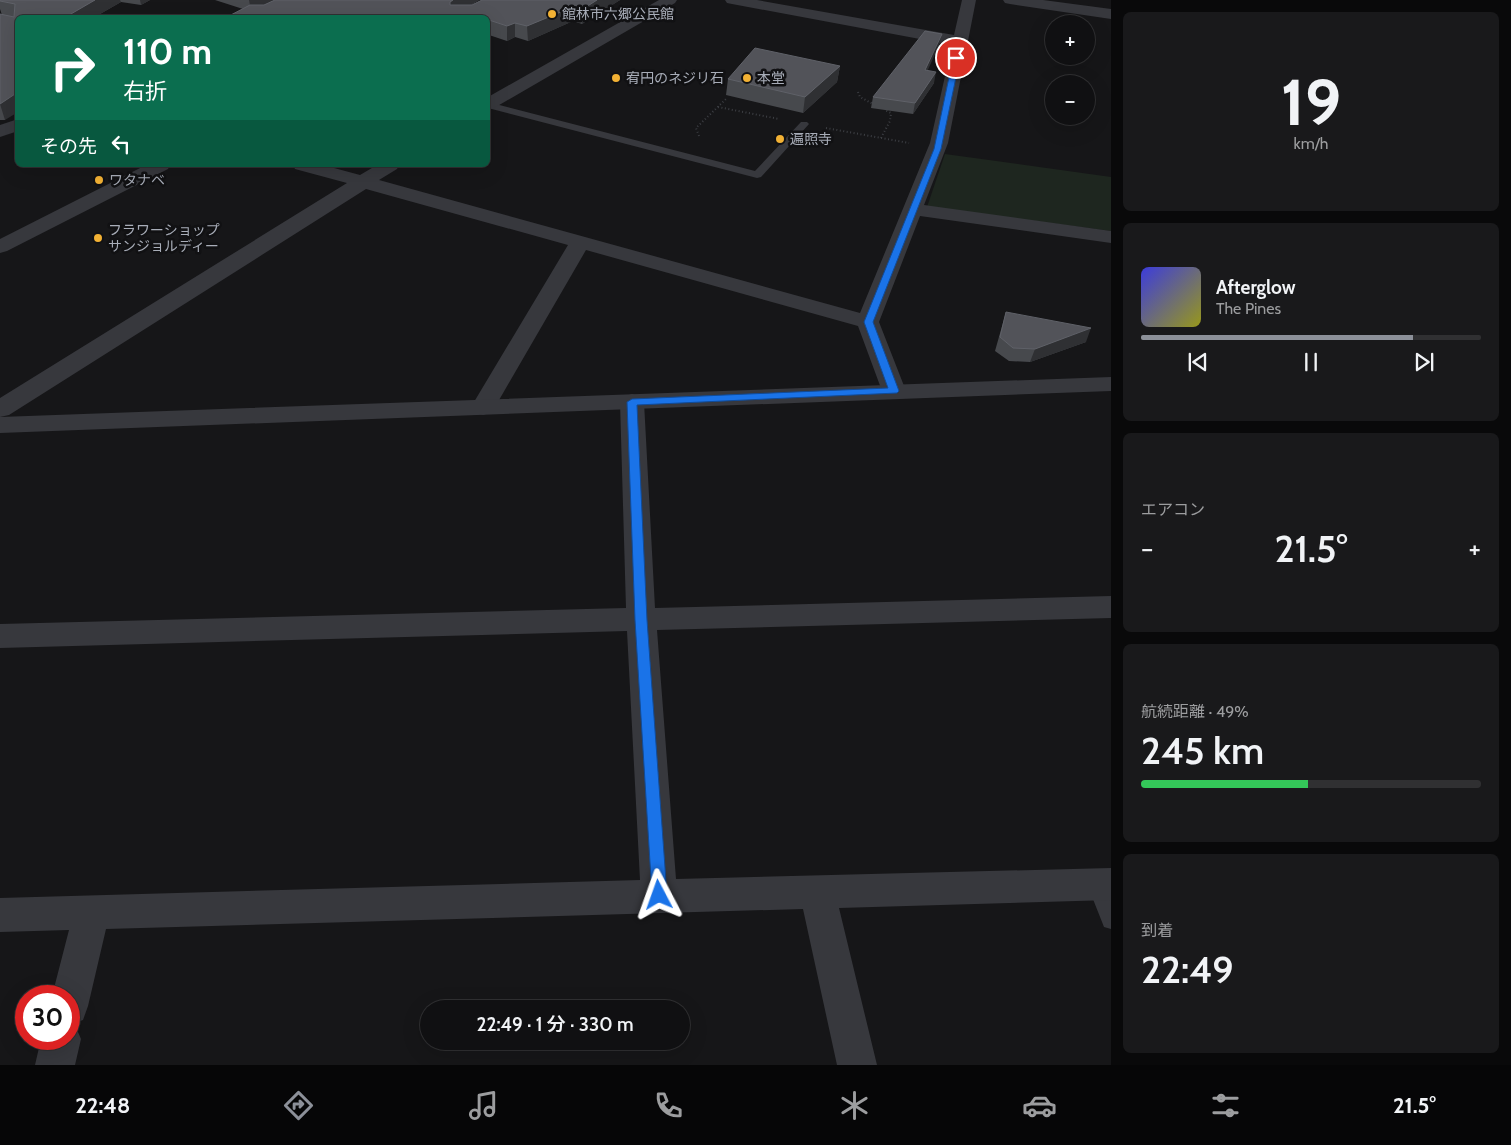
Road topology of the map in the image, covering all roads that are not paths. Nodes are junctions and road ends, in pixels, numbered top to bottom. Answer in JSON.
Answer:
{"nodes":[{"id":1,"x":670,"y":0,"type":"edge"},
{"id":2,"x":732,"y":0,"type":"edge"},
{"id":3,"x":969,"y":0,"type":"edge"},
{"id":4,"x":1010,"y":0,"type":"edge"},
{"id":5,"x":1072,"y":5,"type":"edge"},
{"id":6,"x":1111,"y":14,"type":"edge"},
{"id":7,"x":960,"y":42,"type":"junction"},
{"id":8,"x":490,"y":103,"type":"edge"},
{"id":9,"x":490,"y":105,"type":"edge"},
{"id":10,"x":804,"y":124,"type":"dead end"},
{"id":11,"x":15,"y":125,"type":"edge"},
{"id":12,"x":0,"y":132,"type":"edge"},
{"id":13,"x":157,"y":167,"type":"edge"},
{"id":14,"x":309,"y":167,"type":"edge"},
{"id":15,"x":387,"y":167,"type":"edge"},
{"id":16,"x":362,"y":183,"type":"junction"},
{"id":17,"x":914,"y":209,"type":"junction"},
{"id":18,"x":1111,"y":237,"type":"edge"},
{"id":19,"x":580,"y":243,"type":"junction"},
{"id":20,"x":0,"y":247,"type":"edge"},
{"id":21,"x":868,"y":322,"type":"junction"},
{"id":22,"x":1111,"y":384,"type":"edge"},
{"id":23,"x":894,"y":391,"type":"junction"},
{"id":24,"x":632,"y":402,"type":"junction"},
{"id":25,"x":483,"y":407,"type":"junction"},
{"id":26,"x":0,"y":409,"type":"edge"},
{"id":27,"x":0,"y":425,"type":"edge"},
{"id":28,"x":1111,"y":607,"type":"edge"},
{"id":29,"x":641,"y":620,"type":"junction"},
{"id":30,"x":0,"y":636,"type":"edge"},
{"id":31,"x":1104,"y":884,"type":"edge"},
{"id":32,"x":817,"y":892,"type":"junction"},
{"id":33,"x":659,"y":895,"type":"junction"},
{"id":34,"x":91,"y":913,"type":"junction"},
{"id":35,"x":0,"y":915,"type":"edge"},
{"id":36,"x":1111,"y":920,"type":"edge"},
{"id":37,"x":74,"y":985,"type":"edge"},
{"id":38,"x":58,"y":1050,"type":"edge"},
{"id":39,"x":54,"y":1065,"type":"edge"},
{"id":40,"x":857,"y":1065,"type":"edge"}],
"edges":[{"from":1,"to":8,"type":"street"},
{"from":2,"to":7,"type":"street"},
{"from":3,"to":7,"type":"street"},
{"from":4,"to":5,"type":"street"},
{"from":5,"to":6,"type":"street"},
{"from":7,"to":17,"type":"street"},
{"from":9,"to":10,"type":"lane"},
{"from":11,"to":12,"type":"street"},
{"from":13,"to":20,"type":"street"},
{"from":14,"to":16,"type":"street"},
{"from":15,"to":16,"type":"street"},
{"from":16,"to":19,"type":"street"},
{"from":16,"to":26,"type":"street"},
{"from":17,"to":18,"type":"street"},
{"from":17,"to":21,"type":"street"},
{"from":19,"to":21,"type":"street"},
{"from":19,"to":25,"type":"street"},
{"from":21,"to":23,"type":"street"},
{"from":22,"to":23,"type":"street"},
{"from":23,"to":24,"type":"street"},
{"from":24,"to":25,"type":"street"},
{"from":24,"to":29,"type":"street"},
{"from":25,"to":27,"type":"street"},
{"from":28,"to":29,"type":"street"},
{"from":29,"to":30,"type":"street"},
{"from":29,"to":33,"type":"street"},
{"from":31,"to":32,"type":"street"},
{"from":31,"to":36,"type":"lane"},
{"from":32,"to":33,"type":"street"},
{"from":32,"to":40,"type":"street"},
{"from":33,"to":34,"type":"street"},
{"from":34,"to":35,"type":"street"},
{"from":34,"to":37,"type":"street"},
{"from":38,"to":39,"type":"street"}]}
